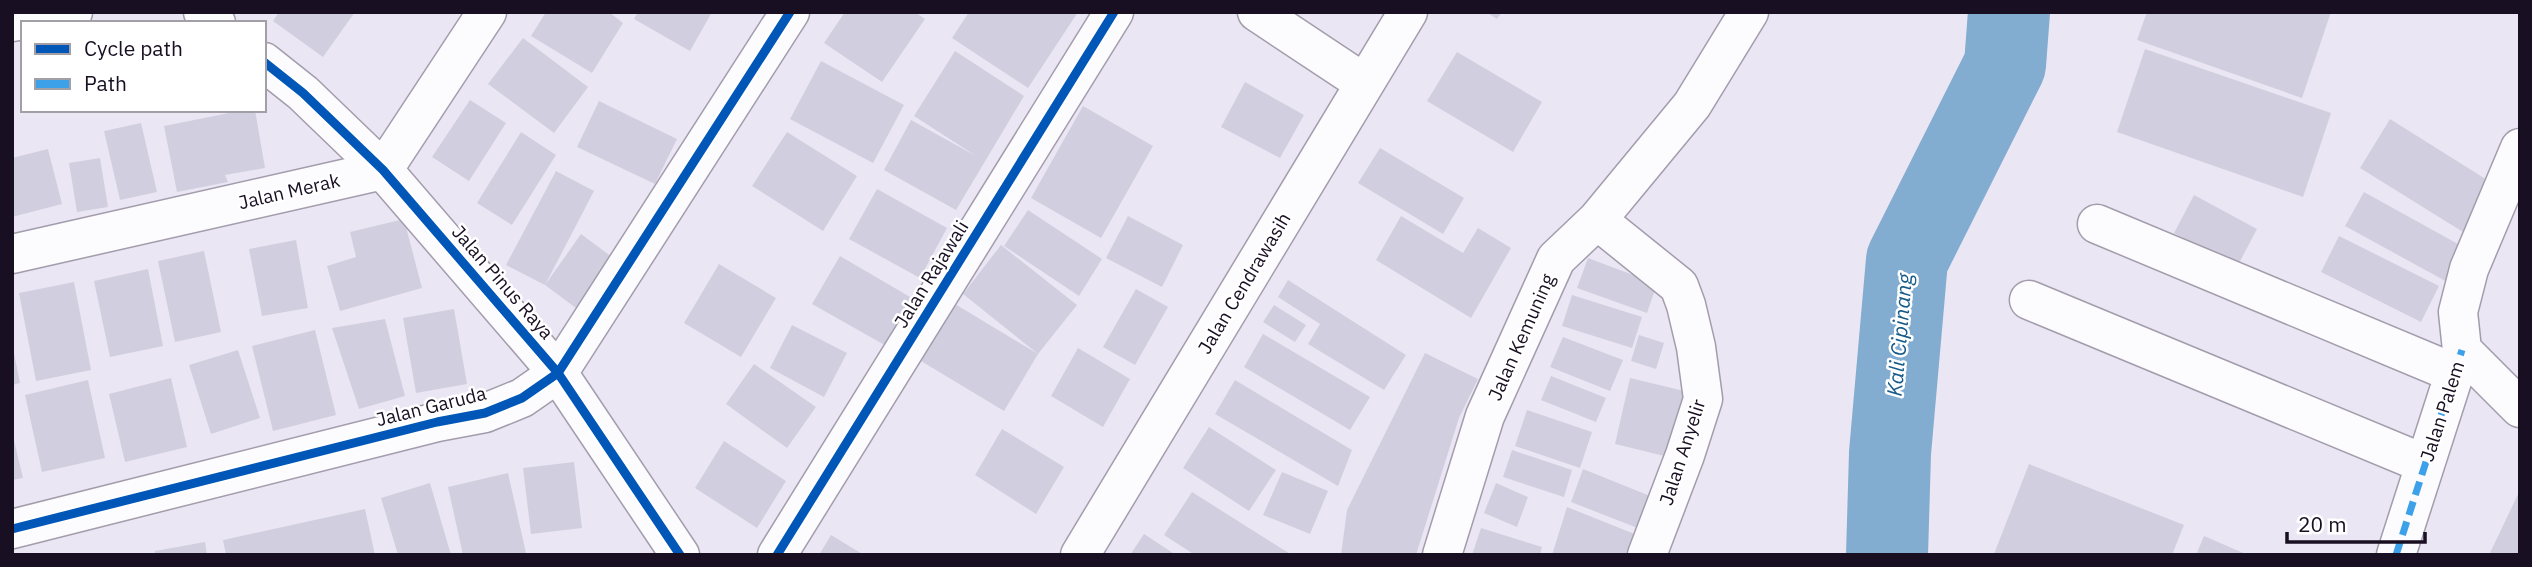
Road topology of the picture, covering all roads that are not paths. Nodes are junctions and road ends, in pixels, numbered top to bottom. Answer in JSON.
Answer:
{"nodes":[{"id":1,"x":73,"y":12,"type":"edge"},
{"id":2,"x":486,"y":12,"type":"edge"},
{"id":3,"x":790,"y":12,"type":"edge"},
{"id":4,"x":1114,"y":12,"type":"edge"},
{"id":5,"x":1257,"y":12,"type":"edge"},
{"id":6,"x":1408,"y":12,"type":"edge"},
{"id":7,"x":1749,"y":12,"type":"edge"},
{"id":8,"x":12,"y":22,"type":"edge"},
{"id":9,"x":266,"y":64,"type":"edge"},
{"id":10,"x":1364,"y":83,"type":"junction"},
{"id":11,"x":2520,"y":148,"type":"edge"},
{"id":12,"x":383,"y":170,"type":"junction"},
{"id":13,"x":1597,"y":220,"type":"junction"},
{"id":14,"x":2097,"y":224,"type":"dead end"},
{"id":15,"x":12,"y":254,"type":"edge"},
{"id":16,"x":2029,"y":300,"type":"dead end"},
{"id":17,"x":2458,"y":361,"type":"junction"},
{"id":18,"x":558,"y":373,"type":"junction"},
{"id":19,"x":2520,"y":408,"type":"edge"},
{"id":20,"x":2425,"y":464,"type":"junction"},
{"id":21,"x":12,"y":530,"type":"edge"},
{"id":22,"x":680,"y":555,"type":"edge"},
{"id":23,"x":777,"y":555,"type":"edge"},
{"id":24,"x":1080,"y":555,"type":"edge"},
{"id":25,"x":1443,"y":555,"type":"edge"},
{"id":26,"x":1647,"y":555,"type":"edge"},
{"id":27,"x":2396,"y":555,"type":"edge"}],
"edges":[{"from":1,"to":8,"type":"street"},
{"from":2,"to":12,"type":"street"},
{"from":3,"to":18,"type":"street","name":"Jalan Garuda"},
{"from":4,"to":23,"type":"street","name":"Jalan Rajawali"},
{"from":5,"to":10,"type":"street"},
{"from":6,"to":10,"type":"street","name":"Jalan Cendrawasih"},
{"from":7,"to":13,"type":"street","name":"Jalan Kemuning"},
{"from":9,"to":12,"type":"street","name":"Jalan Pinus Raya"},
{"from":10,"to":24,"type":"street","name":"Jalan Cendrawasih"},
{"from":11,"to":17,"type":"street","name":"Jalan Palem"},
{"from":12,"to":15,"type":"street","name":"Jalan Merak"},
{"from":12,"to":18,"type":"street","name":"Jalan Pinus Raya"},
{"from":13,"to":25,"type":"street","name":"Jalan Kemuning"},
{"from":13,"to":26,"type":"street","name":"Jalan Anyelir"},
{"from":14,"to":17,"type":"street"},
{"from":16,"to":20,"type":"street"},
{"from":17,"to":19,"type":"street"},
{"from":17,"to":20,"type":"street","name":"Jalan Palem"},
{"from":18,"to":21,"type":"street","name":"Jalan Garuda"},
{"from":18,"to":22,"type":"street","name":"Jalan Pinus Raya"},
{"from":20,"to":27,"type":"street","name":"Jalan Palem"}]}
